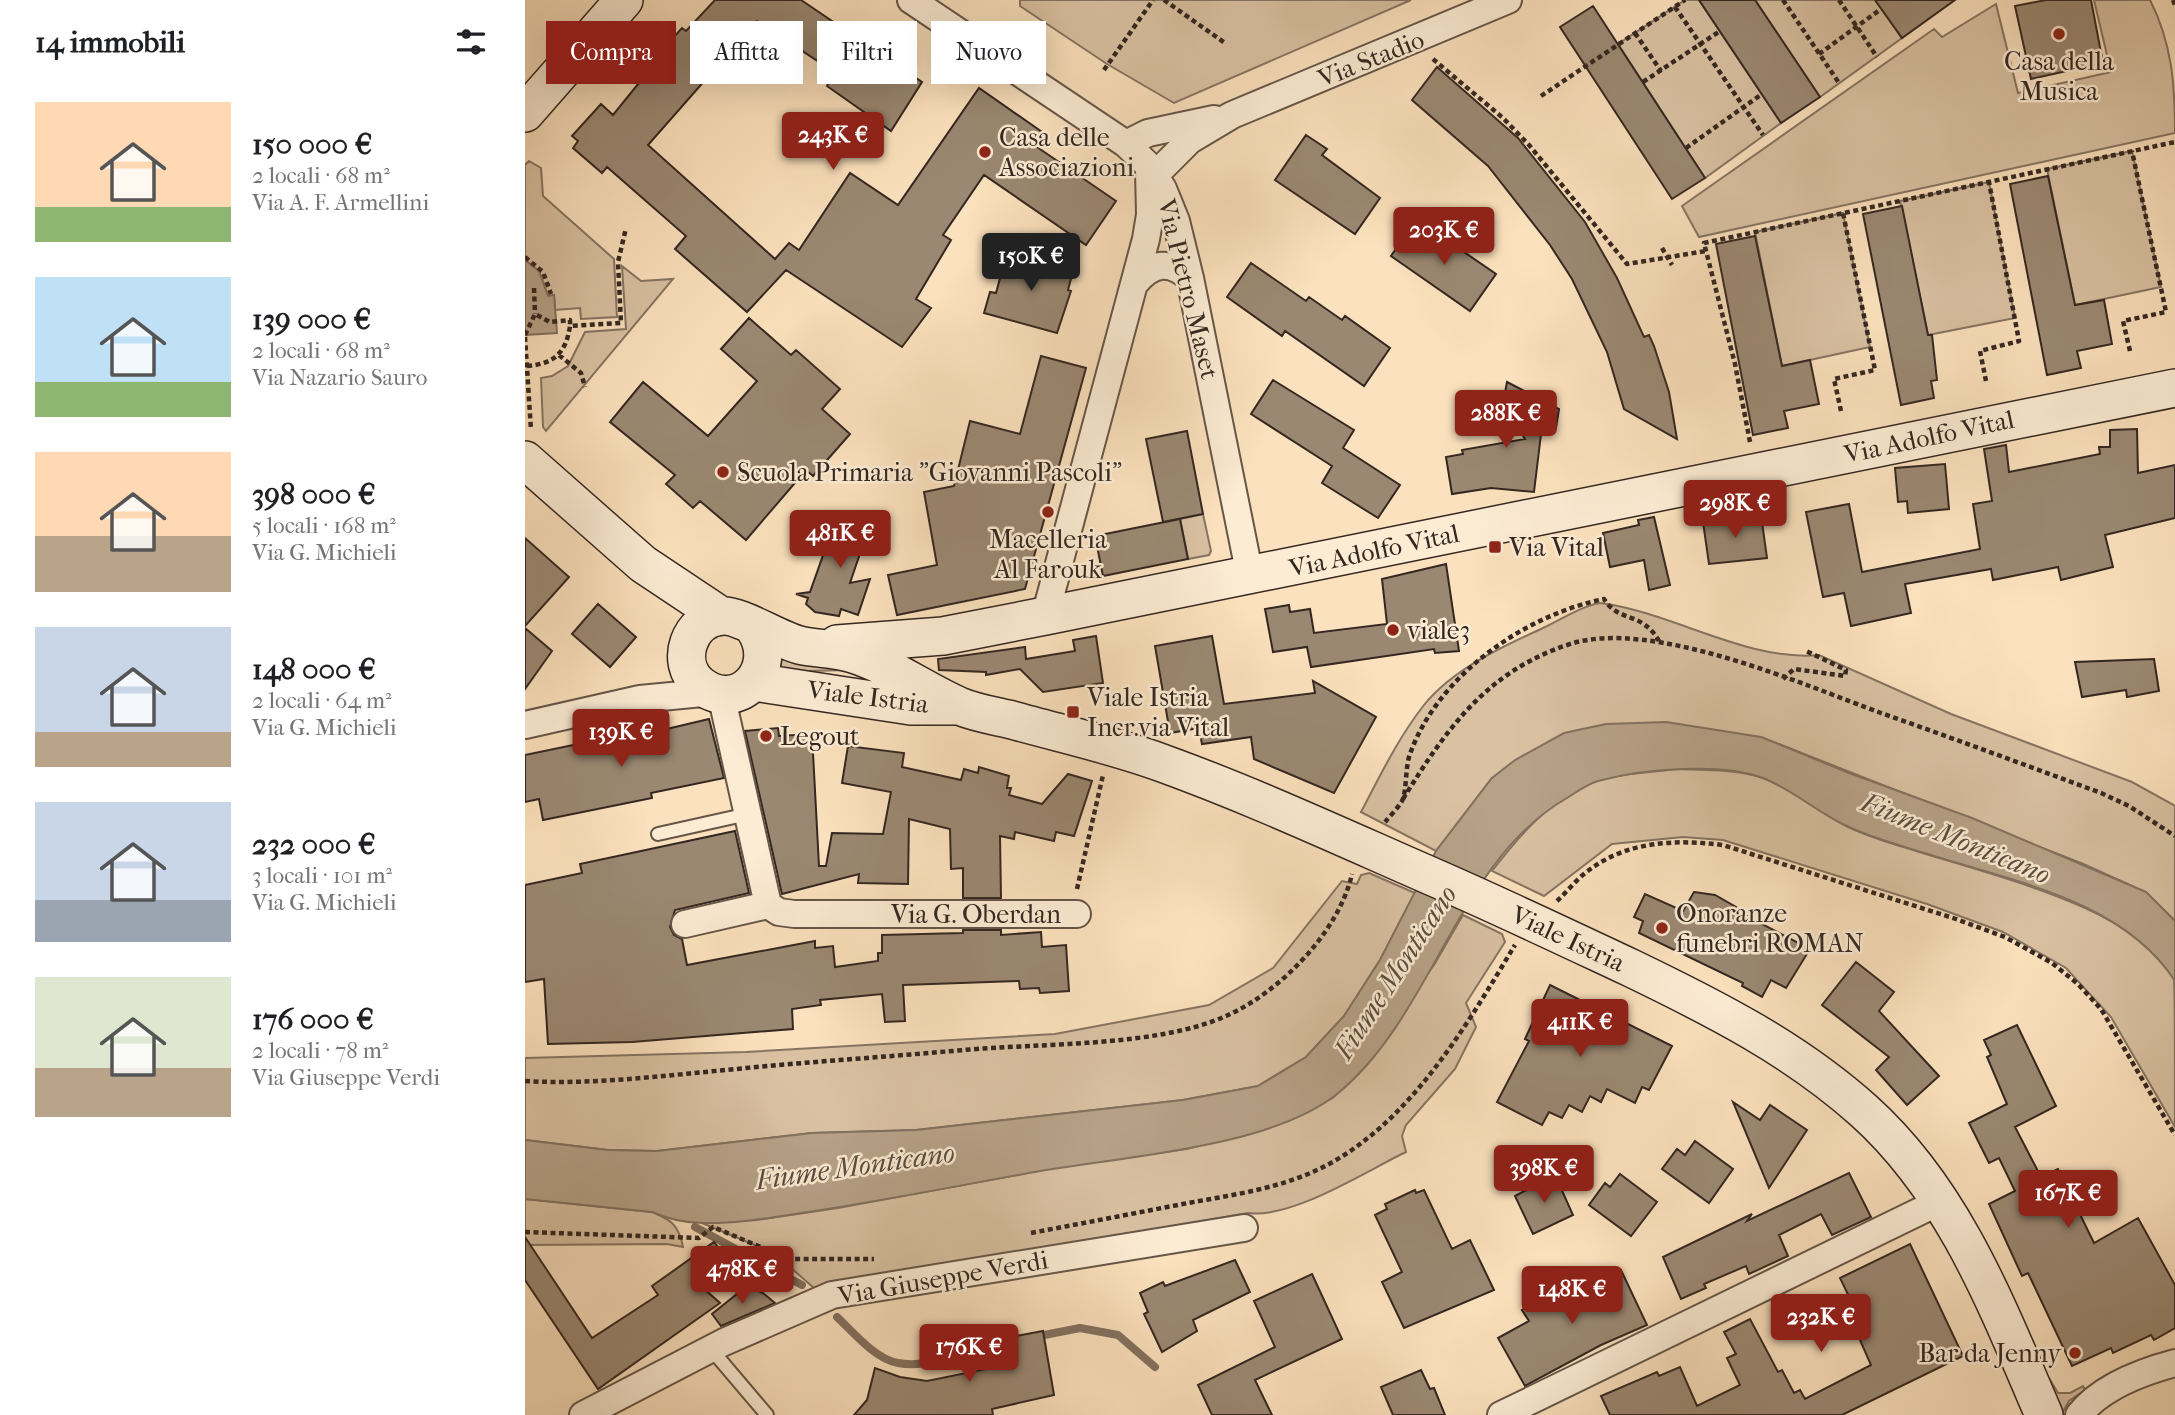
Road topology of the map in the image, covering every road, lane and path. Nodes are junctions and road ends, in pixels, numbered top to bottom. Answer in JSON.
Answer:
{"nodes":[{"id":1,"x":911,"y":0,"type":"edge"},
{"id":2,"x":1153,"y":0,"type":"edge"},
{"id":3,"x":1164,"y":0,"type":"edge"},
{"id":4,"x":1508,"y":0,"type":"edge"},
{"id":5,"x":1685,"y":0,"type":"edge"},
{"id":6,"x":1783,"y":0,"type":"edge"},
{"id":7,"x":1839,"y":0,"type":"edge"},
{"id":8,"x":2173,"y":0,"type":"edge"},
{"id":9,"x":2175,"y":5,"type":"edge"},
{"id":10,"x":1675,"y":7,"type":"junction"},
{"id":11,"x":1881,"y":9,"type":"dead end"},
{"id":12,"x":632,"y":15,"type":"edge"},
{"id":13,"x":942,"y":21,"type":"edge"},
{"id":14,"x":1857,"y":27,"type":"junction"},
{"id":15,"x":1720,"y":31,"type":"dead end"},
{"id":16,"x":1635,"y":33,"type":"junction"},
{"id":17,"x":1411,"y":42,"type":"junction"},
{"id":18,"x":1225,"y":43,"type":"dead end"},
{"id":19,"x":1701,"y":44,"type":"junction"},
{"id":20,"x":1819,"y":54,"type":"junction"},
{"id":21,"x":1877,"y":57,"type":"dead end"},
{"id":22,"x":1104,"y":70,"type":"dead end"},
{"id":23,"x":1661,"y":71,"type":"junction"},
{"id":24,"x":1643,"y":82,"type":"dead end"},
{"id":25,"x":1839,"y":83,"type":"dead end"},
{"id":26,"x":1035,"y":84,"type":"edge"},
{"id":27,"x":1762,"y":94,"type":"dead end"},
{"id":28,"x":1541,"y":96,"type":"dead end"},
{"id":29,"x":1744,"y":107,"type":"junction"},
{"id":30,"x":525,"y":114,"type":"edge"},
{"id":31,"x":1232,"y":115,"type":"junction"},
{"id":32,"x":1763,"y":135,"type":"dead end"},
{"id":33,"x":2175,"y":142,"type":"edge"},
{"id":34,"x":1126,"y":144,"type":"junction"},
{"id":35,"x":1686,"y":148,"type":"dead end"},
{"id":36,"x":2132,"y":151,"type":"junction"},
{"id":37,"x":1151,"y":170,"type":"junction"},
{"id":38,"x":1989,"y":182,"type":"junction"},
{"id":39,"x":1843,"y":213,"type":"junction"},
{"id":40,"x":626,"y":228,"type":"dead end"},
{"id":41,"x":1662,"y":248,"type":"dead end"},
{"id":42,"x":1706,"y":251,"type":"junction"},
{"id":43,"x":525,"y":257,"type":"edge"},
{"id":44,"x":1669,"y":257,"type":"junction"},
{"id":45,"x":1672,"y":265,"type":"dead end"},
{"id":46,"x":1191,"y":278,"type":"junction"},
{"id":47,"x":1136,"y":282,"type":"junction"},
{"id":48,"x":534,"y":288,"type":"dead end"},
{"id":49,"x":551,"y":294,"type":"dead end"},
{"id":50,"x":535,"y":314,"type":"junction"},
{"id":51,"x":570,"y":326,"type":"junction"},
{"id":52,"x":525,"y":337,"type":"edge"},
{"id":53,"x":2130,"y":351,"type":"dead end"},
{"id":54,"x":559,"y":355,"type":"junction"},
{"id":55,"x":527,"y":366,"type":"junction"},
{"id":56,"x":1986,"y":381,"type":"dead end"},
{"id":57,"x":585,"y":387,"type":"dead end"},
{"id":58,"x":2175,"y":388,"type":"edge"},
{"id":59,"x":1841,"y":411,"type":"dead end"},
{"id":60,"x":1750,"y":443,"type":"dead end"},
{"id":61,"x":528,"y":445,"type":"edge"},
{"id":62,"x":643,"y":564,"type":"junction"},
{"id":63,"x":1250,"y":576,"type":"junction"},
{"id":64,"x":1045,"y":616,"type":"junction"},
{"id":65,"x":737,"y":622,"type":"junction"},
{"id":66,"x":943,"y":636,"type":"junction"},
{"id":67,"x":1660,"y":642,"type":"junction"},
{"id":68,"x":798,"y":645,"type":"junction"},
{"id":69,"x":1804,"y":650,"type":"dead end"},
{"id":70,"x":880,"y":666,"type":"junction"},
{"id":71,"x":724,"y":677,"type":"junction"},
{"id":72,"x":1783,"y":679,"type":"junction"},
{"id":73,"x":960,"y":706,"type":"junction"},
{"id":74,"x":525,"y":725,"type":"edge"},
{"id":75,"x":1105,"y":766,"type":"dead end"},
{"id":76,"x":1403,"y":799,"type":"junction"},
{"id":77,"x":748,"y":814,"type":"junction"},
{"id":78,"x":658,"y":834,"type":"dead end"},
{"id":79,"x":2175,"y":836,"type":"edge"},
{"id":80,"x":1370,"y":846,"type":"junction"},
{"id":81,"x":768,"y":905,"type":"junction"},
{"id":82,"x":1077,"y":914,"type":"joint"},
{"id":83,"x":1529,"y":919,"type":"junction"},
{"id":84,"x":685,"y":924,"type":"dead end"},
{"id":85,"x":525,"y":1081,"type":"edge"},
{"id":86,"x":2175,"y":1135,"type":"edge"},
{"id":87,"x":1941,"y":1201,"type":"junction"},
{"id":88,"x":1244,"y":1228,"type":"dead end"},
{"id":89,"x":525,"y":1232,"type":"edge"},
{"id":90,"x":1021,"y":1235,"type":"dead end"},
{"id":91,"x":832,"y":1295,"type":"junction"},
{"id":92,"x":711,"y":1349,"type":"junction"},
{"id":93,"x":2175,"y":1363,"type":"edge"},
{"id":94,"x":2024,"y":1370,"type":"junction"},
{"id":95,"x":588,"y":1414,"type":"edge"},
{"id":96,"x":767,"y":1415,"type":"edge"},
{"id":97,"x":1501,"y":1415,"type":"edge"},
{"id":98,"x":2019,"y":1415,"type":"edge"},
{"id":99,"x":2044,"y":1415,"type":"edge"},
{"id":100,"x":2079,"y":1415,"type":"edge"}],
"edges":[{"from":1,"to":13,"type":"street","name":"Via Pietro Maset"},
{"from":2,"to":22,"type":"path"},
{"from":3,"to":18,"type":"path"},
{"from":4,"to":17,"type":"street","name":"Via Stadio"},
{"from":5,"to":10,"type":"path"},
{"from":6,"to":20,"type":"path"},
{"from":7,"to":14,"type":"path"},
{"from":8,"to":9,"type":"path"},
{"from":10,"to":16,"type":"path"},
{"from":10,"to":19,"type":"path"},
{"from":11,"to":14,"type":"path"},
{"from":12,"to":30,"type":"street"},
{"from":14,"to":20,"type":"path"},
{"from":14,"to":21,"type":"path"},
{"from":15,"to":19,"type":"path"},
{"from":16,"to":23,"type":"path"},
{"from":16,"to":28,"type":"path"},
{"from":17,"to":31,"type":"street","name":"Via Stadio"},
{"from":17,"to":44,"type":"path"},
{"from":19,"to":23,"type":"path"},
{"from":19,"to":29,"type":"path"},
{"from":20,"to":25,"type":"path"},
{"from":23,"to":24,"type":"path"},
{"from":26,"to":34,"type":"street","name":"Via Pietro Maset"},
{"from":27,"to":29,"type":"path"},
{"from":29,"to":32,"type":"path"},
{"from":29,"to":35,"type":"path"},
{"from":31,"to":34,"type":"street","name":"Via Stadio"},
{"from":31,"to":37,"type":"street","name":"Via Stadio"},
{"from":33,"to":36,"type":"path"},
{"from":34,"to":37,"type":"street","name":"Via Pietro Maset"},
{"from":36,"to":38,"type":"path"},
{"from":36,"to":53,"type":"path"},
{"from":37,"to":46,"type":"street","name":"Via Pietro Maset"},
{"from":37,"to":47,"type":"street"},
{"from":38,"to":39,"type":"path"},
{"from":38,"to":56,"type":"path"},
{"from":39,"to":42,"type":"path"},
{"from":39,"to":59,"type":"path"},
{"from":40,"to":51,"type":"path"},
{"from":41,"to":44,"type":"path"},
{"from":42,"to":44,"type":"path"},
{"from":42,"to":60,"type":"path"},
{"from":43,"to":49,"type":"path"},
{"from":44,"to":45,"type":"path"},
{"from":46,"to":47,"type":"street"},
{"from":46,"to":63,"type":"street","name":"Via Pietro Maset"},
{"from":47,"to":64,"type":"street"},
{"from":48,"to":50,"type":"path"},
{"from":50,"to":51,"type":"path"},
{"from":50,"to":52,"type":"path"},
{"from":51,"to":54,"type":"path"},
{"from":52,"to":55,"type":"path"},
{"from":54,"to":55,"type":"path"},
{"from":54,"to":57,"type":"path"},
{"from":55,"to":61,"type":"path"},
{"from":58,"to":63,"type":"street","name":"Via Adolfo Vital"},
{"from":61,"to":62,"type":"street","name":"Viale Istria"},
{"from":62,"to":65,"type":"street","name":"Viale Istria"},
{"from":62,"to":71,"type":"street","name":"Viale Istria"},
{"from":63,"to":64,"type":"street","name":"Via Adolfo Vital"},
{"from":64,"to":66,"type":"street","name":"Via Adolfo Vital"},
{"from":65,"to":68,"type":"street","name":"Viale Istria"},
{"from":65,"to":71,"type":"street"},
{"from":65,"to":71,"type":"street"},
{"from":66,"to":68,"type":"street","name":"Via Adolfo Vital"},
{"from":66,"to":70,"type":"street","name":"Via Adolfo Vital"},
{"from":66,"to":73,"type":"street"},
{"from":67,"to":72,"type":"path"},
{"from":67,"to":76,"type":"path"},
{"from":67,"to":76,"type":"path"},
{"from":68,"to":70,"type":"street","name":"Viale Istria"},
{"from":69,"to":72,"type":"path"},
{"from":70,"to":71,"type":"street","name":"Viale Istria"},
{"from":70,"to":73,"type":"street","name":"Viale Istria"},
{"from":71,"to":73,"type":"street","name":"Viale Istria"},
{"from":71,"to":74,"type":"street"},
{"from":71,"to":77,"type":"street"},
{"from":72,"to":79,"type":"path"},
{"from":73,"to":80,"type":"street","name":"Viale Istria"},
{"from":75,"to":82,"type":"path","name":"Via G. Oberdan"},
{"from":76,"to":80,"type":"path"},
{"from":77,"to":78,"type":"lane"},
{"from":77,"to":81,"type":"street"},
{"from":80,"to":83,"type":"street","name":"Viale Istria"},
{"from":80,"to":85,"type":"path"},
{"from":81,"to":82,"type":"street","name":"Via G. Oberdan"},
{"from":81,"to":84,"type":"street","name":"Via G. Oberdan"},
{"from":83,"to":86,"type":"path"},
{"from":83,"to":87,"type":"street","name":"Viale Istria"},
{"from":83,"to":90,"type":"path"},
{"from":87,"to":94,"type":"street","name":"Viale Istria"},
{"from":87,"to":97,"type":"street"},
{"from":88,"to":91,"type":"street","name":"Via Giuseppe Verdi"},
{"from":89,"to":91,"type":"path"},
{"from":91,"to":92,"type":"street","name":"Via Giuseppe Verdi"},
{"from":92,"to":95,"type":"street","name":"Via Giuseppe Verdi"},
{"from":92,"to":96,"type":"lane"},
{"from":93,"to":100,"type":"street"},
{"from":94,"to":98,"type":"street","name":"Viale Istria"},
{"from":94,"to":99,"type":"street","name":"Viale Istria"}]}
